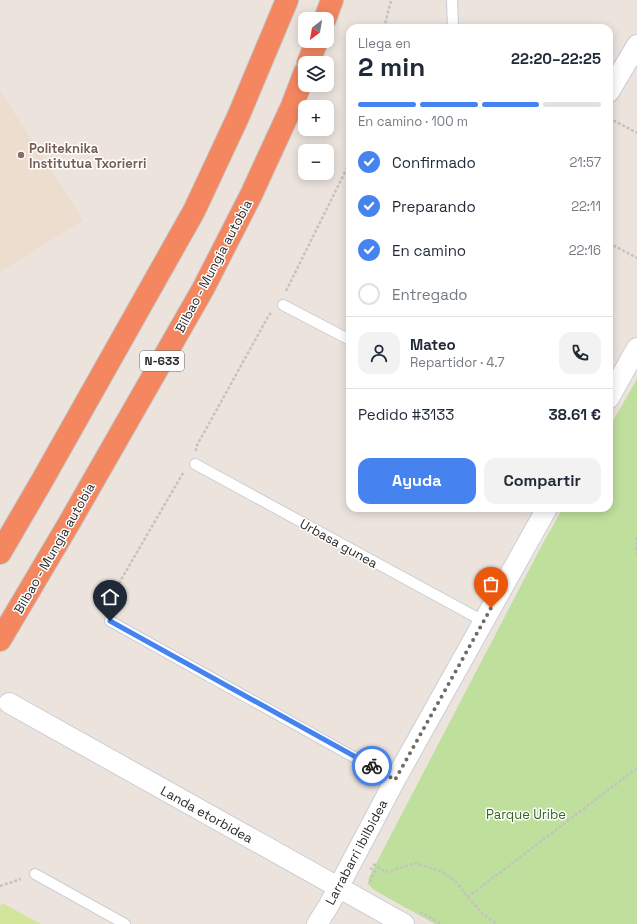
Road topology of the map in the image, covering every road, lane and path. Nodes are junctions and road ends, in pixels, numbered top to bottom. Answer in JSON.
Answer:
{"nodes":[{"id":1,"x":287,"y":0,"type":"edge"},
{"id":2,"x":332,"y":0,"type":"edge"},
{"id":3,"x":392,"y":0,"type":"edge"},
{"id":4,"x":452,"y":0,"type":"edge"},
{"id":5,"x":328,"y":12,"type":"edge"},
{"id":6,"x":385,"y":24,"type":"edge"},
{"id":7,"x":453,"y":24,"type":"edge"},
{"id":8,"x":637,"y":44,"type":"edge"},
{"id":9,"x":613,"y":85,"type":"edge"},
{"id":10,"x":298,"y":90,"type":"edge"},
{"id":11,"x":613,"y":120,"type":"edge"},
{"id":12,"x":637,"y":133,"type":"edge"},
{"id":13,"x":346,"y":170,"type":"edge"},
{"id":14,"x":613,"y":245,"type":"edge"},
{"id":15,"x":637,"y":258,"type":"edge"},
{"id":16,"x":283,"y":305,"type":"junction"},
{"id":17,"x":346,"y":338,"type":"edge"},
{"id":18,"x":637,"y":348,"type":"edge"},
{"id":19,"x":613,"y":391,"type":"edge"},
{"id":20,"x":195,"y":464,"type":"junction"},
{"id":21,"x":545,"y":512,"type":"edge"},
{"id":22,"x":637,"y":538,"type":"edge"},
{"id":23,"x":0,"y":553,"type":"edge"},
{"id":24,"x":637,"y":554,"type":"edge"},
{"id":25,"x":110,"y":621,"type":"joint"},
{"id":26,"x":484,"y":621,"type":"junction"},
{"id":27,"x":0,"y":640,"type":"edge"},
{"id":28,"x":9,"y":703,"type":"dead end"},
{"id":29,"x":637,"y":768,"type":"edge"},
{"id":30,"x":395,"y":780,"type":"junction"},
{"id":31,"x":356,"y":853,"type":"junction"},
{"id":32,"x":35,"y":874,"type":"joint"},
{"id":33,"x":0,"y":886,"type":"edge"},
{"id":34,"x":338,"y":886,"type":"junction"},
{"id":35,"x":468,"y":897,"type":"junction"},
{"id":36,"x":125,"y":924,"type":"edge"},
{"id":37,"x":317,"y":924,"type":"edge"},
{"id":38,"x":404,"y":924,"type":"edge"},
{"id":39,"x":497,"y":924,"type":"edge"}],
"edges":[{"from":1,"to":23,"type":"highway"},
{"from":2,"to":5,"type":"highway"},
{"from":3,"to":6,"type":"path"},
{"from":4,"to":7,"type":"lane"},
{"from":8,"to":9,"type":"street"},
{"from":10,"to":27,"type":"highway","name":"Bilbao - Mungia autobia","number":"N-633"},
{"from":11,"to":12,"type":"path"},
{"from":13,"to":16,"type":"path"},
{"from":14,"to":15,"type":"path"},
{"from":16,"to":17,"type":"lane"},
{"from":16,"to":20,"type":"path"},
{"from":18,"to":19,"type":"street"},
{"from":20,"to":25,"type":"path"},
{"from":20,"to":26,"type":"lane","name":"Urbasa gunea"},
{"from":21,"to":26,"type":"street","name":"Larrabarri ibilbidea"},
{"from":22,"to":24,"type":"path"},
{"from":25,"to":30,"type":"lane"},
{"from":26,"to":30,"type":"street","name":"Larrabarri ibilbidea"},
{"from":28,"to":34,"type":"street","name":"Landa etorbidea"},
{"from":29,"to":35,"type":"path"},
{"from":30,"to":31,"type":"street","name":"Larrabarri ibilbidea"},
{"from":31,"to":34,"type":"street","name":"Larrabarri ibilbidea"},
{"from":31,"to":35,"type":"path"},
{"from":32,"to":33,"type":"path"},
{"from":32,"to":36,"type":"lane"},
{"from":34,"to":37,"type":"street","name":"Larrabarri ibilbidea"},
{"from":34,"to":38,"type":"street","name":"Landa etorbidea"},
{"from":35,"to":39,"type":"path"}]}
